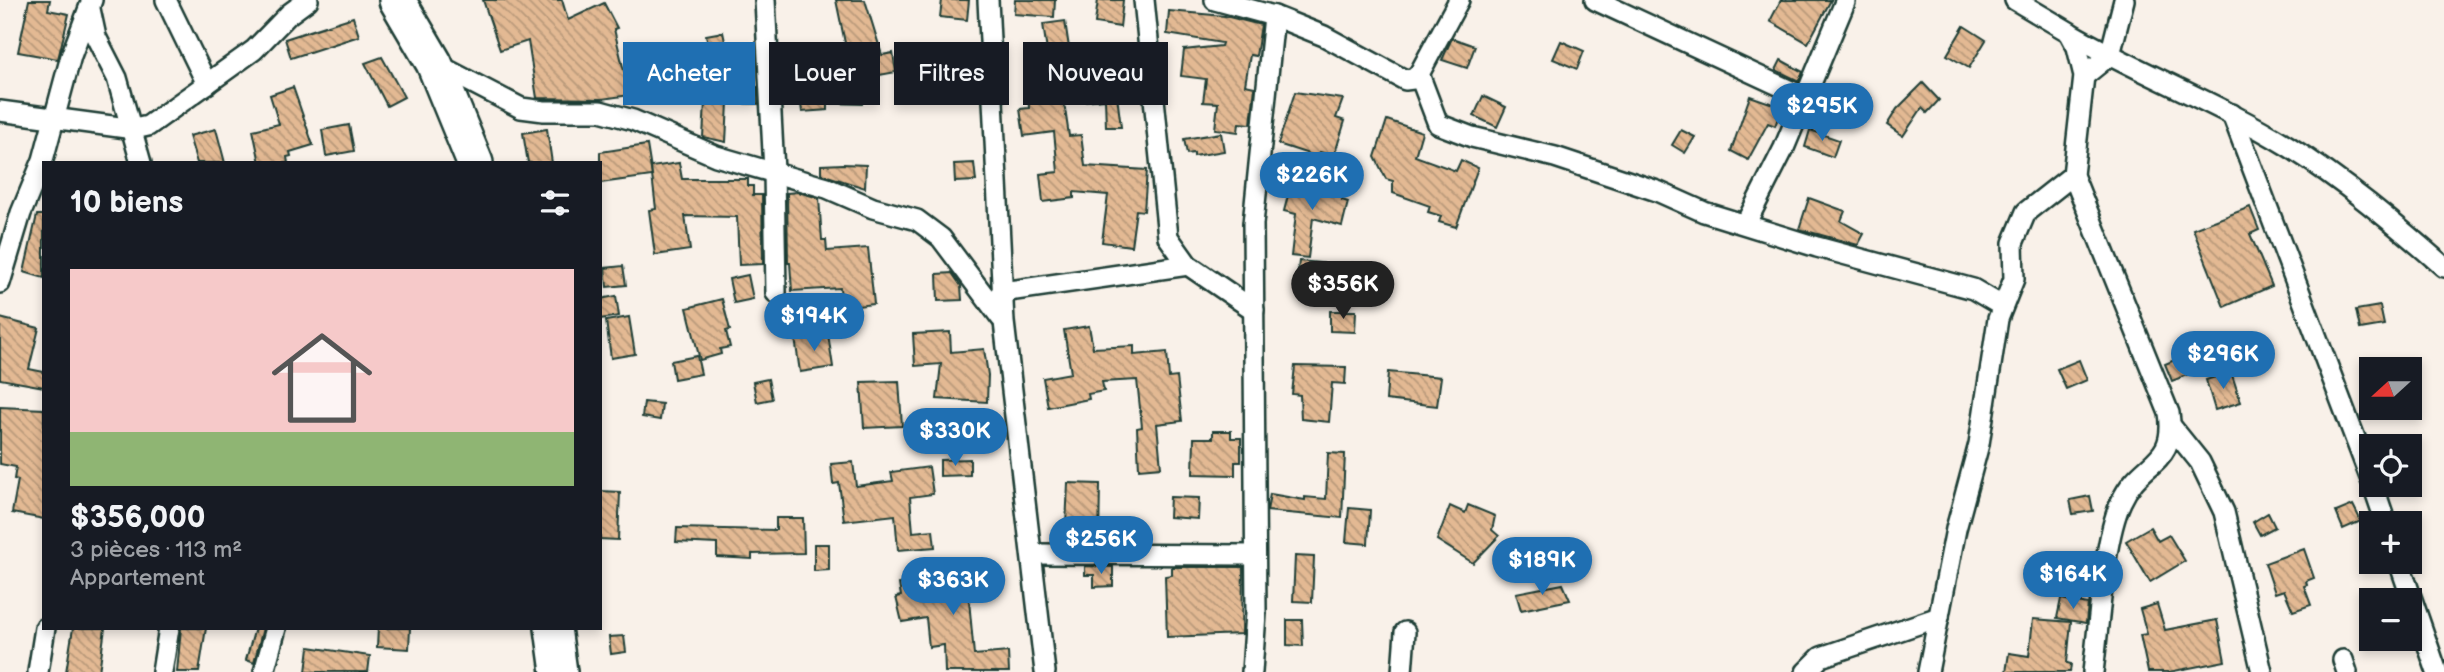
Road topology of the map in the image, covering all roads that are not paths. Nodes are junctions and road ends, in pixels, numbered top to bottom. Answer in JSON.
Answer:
{"nodes":[{"id":1,"x":166,"y":0,"type":"edge"},
{"id":2,"x":308,"y":0,"type":"edge"},
{"id":3,"x":397,"y":0,"type":"edge"},
{"id":4,"x":765,"y":0,"type":"edge"},
{"id":5,"x":988,"y":0,"type":"edge"},
{"id":6,"x":1144,"y":0,"type":"edge"},
{"id":7,"x":1215,"y":0,"type":"edge"},
{"id":8,"x":1459,"y":0,"type":"edge"},
{"id":9,"x":1595,"y":0,"type":"edge"},
{"id":10,"x":2015,"y":0,"type":"edge"},
{"id":11,"x":2124,"y":0,"type":"edge"},
{"id":12,"x":1845,"y":2,"type":"dead end"},
{"id":13,"x":91,"y":5,"type":"edge"},
{"id":14,"x":1274,"y":16,"type":"junction"},
{"id":15,"x":2069,"y":32,"type":"junction"},
{"id":16,"x":2110,"y":55,"type":"junction"},
{"id":17,"x":434,"y":63,"type":"junction"},
{"id":18,"x":1419,"y":74,"type":"junction"},
{"id":19,"x":2084,"y":76,"type":"junction"},
{"id":20,"x":207,"y":84,"type":"junction"},
{"id":21,"x":1806,"y":98,"type":"junction"},
{"id":22,"x":0,"y":111,"type":"edge"},
{"id":23,"x":2232,"y":114,"type":"junction"},
{"id":24,"x":52,"y":121,"type":"junction"},
{"id":25,"x":134,"y":129,"type":"junction"},
{"id":26,"x":43,"y":161,"type":"edge"},
{"id":27,"x":141,"y":161,"type":"edge"},
{"id":28,"x":474,"y":161,"type":"edge"},
{"id":29,"x":42,"y":162,"type":"edge"},
{"id":30,"x":774,"y":171,"type":"junction"},
{"id":31,"x":2073,"y":175,"type":"junction"},
{"id":32,"x":1746,"y":223,"type":"junction"},
{"id":33,"x":1188,"y":265,"type":"junction"},
{"id":34,"x":2444,"y":267,"type":"edge"},
{"id":35,"x":0,"y":283,"type":"edge"},
{"id":36,"x":776,"y":293,"type":"dead end"},
{"id":37,"x":997,"y":297,"type":"junction"},
{"id":38,"x":2002,"y":306,"type":"junction"},
{"id":39,"x":1254,"y":310,"type":"junction"},
{"id":40,"x":2171,"y":426,"type":"junction"},
{"id":41,"x":2359,"y":448,"type":"edge"},
{"id":42,"x":1034,"y":554,"type":"junction"},
{"id":43,"x":1254,"y":555,"type":"junction"},
{"id":44,"x":2403,"y":574,"type":"edge"},
{"id":45,"x":1939,"y":617,"type":"junction"},
{"id":46,"x":45,"y":630,"type":"edge"},
{"id":47,"x":169,"y":630,"type":"edge"},
{"id":48,"x":275,"y":630,"type":"edge"},
{"id":49,"x":553,"y":630,"type":"edge"},
{"id":50,"x":1405,"y":632,"type":"dead end"},
{"id":51,"x":38,"y":672,"type":"edge"},
{"id":52,"x":162,"y":672,"type":"edge"},
{"id":53,"x":264,"y":672,"type":"edge"},
{"id":54,"x":559,"y":672,"type":"edge"},
{"id":55,"x":1045,"y":672,"type":"edge"},
{"id":56,"x":1252,"y":672,"type":"edge"},
{"id":57,"x":1402,"y":672,"type":"edge"},
{"id":58,"x":1806,"y":672,"type":"edge"},
{"id":59,"x":1928,"y":672,"type":"edge"},
{"id":60,"x":2093,"y":672,"type":"edge"},
{"id":61,"x":2262,"y":672,"type":"edge"},
{"id":62,"x":2437,"y":672,"type":"edge"}],
"edges":[{"from":1,"to":20,"type":"street"},
{"from":2,"to":20,"type":"street"},
{"from":3,"to":17,"type":"highway"},
{"from":4,"to":30,"type":"street"},
{"from":5,"to":37,"type":"street"},
{"from":6,"to":33,"type":"street"},
{"from":7,"to":14,"type":"street"},
{"from":8,"to":18,"type":"street"},
{"from":9,"to":21,"type":"street"},
{"from":10,"to":15,"type":"street"},
{"from":11,"to":16,"type":"street"},
{"from":12,"to":21,"type":"street"},
{"from":13,"to":24,"type":"street"},
{"from":13,"to":25,"type":"street"},
{"from":14,"to":18,"type":"street"},
{"from":14,"to":39,"type":"street"},
{"from":15,"to":16,"type":"street"},
{"from":15,"to":19,"type":"street"},
{"from":16,"to":19,"type":"street"},
{"from":16,"to":23,"type":"street"},
{"from":17,"to":28,"type":"highway"},
{"from":17,"to":30,"type":"street"},
{"from":18,"to":32,"type":"street"},
{"from":19,"to":31,"type":"street"},
{"from":20,"to":25,"type":"street"},
{"from":21,"to":32,"type":"street"},
{"from":22,"to":24,"type":"street"},
{"from":23,"to":34,"type":"street"},
{"from":23,"to":41,"type":"street"},
{"from":24,"to":25,"type":"street"},
{"from":24,"to":26,"type":"street"},
{"from":25,"to":27,"type":"street"},
{"from":29,"to":35,"type":"street"},
{"from":30,"to":36,"type":"street"},
{"from":30,"to":37,"type":"street"},
{"from":31,"to":38,"type":"street"},
{"from":31,"to":40,"type":"street"},
{"from":32,"to":38,"type":"street"},
{"from":33,"to":37,"type":"street"},
{"from":33,"to":39,"type":"street"},
{"from":37,"to":42,"type":"street"},
{"from":38,"to":45,"type":"street"},
{"from":39,"to":43,"type":"street"},
{"from":40,"to":60,"type":"street"},
{"from":40,"to":61,"type":"street"},
{"from":42,"to":43,"type":"street"},
{"from":42,"to":55,"type":"street"},
{"from":43,"to":56,"type":"street"},
{"from":44,"to":62,"type":"street"},
{"from":45,"to":58,"type":"street"},
{"from":45,"to":59,"type":"street"},
{"from":46,"to":51,"type":"street"},
{"from":47,"to":52,"type":"street"},
{"from":48,"to":53,"type":"street"},
{"from":49,"to":54,"type":"highway"},
{"from":50,"to":57,"type":"street"}]}
